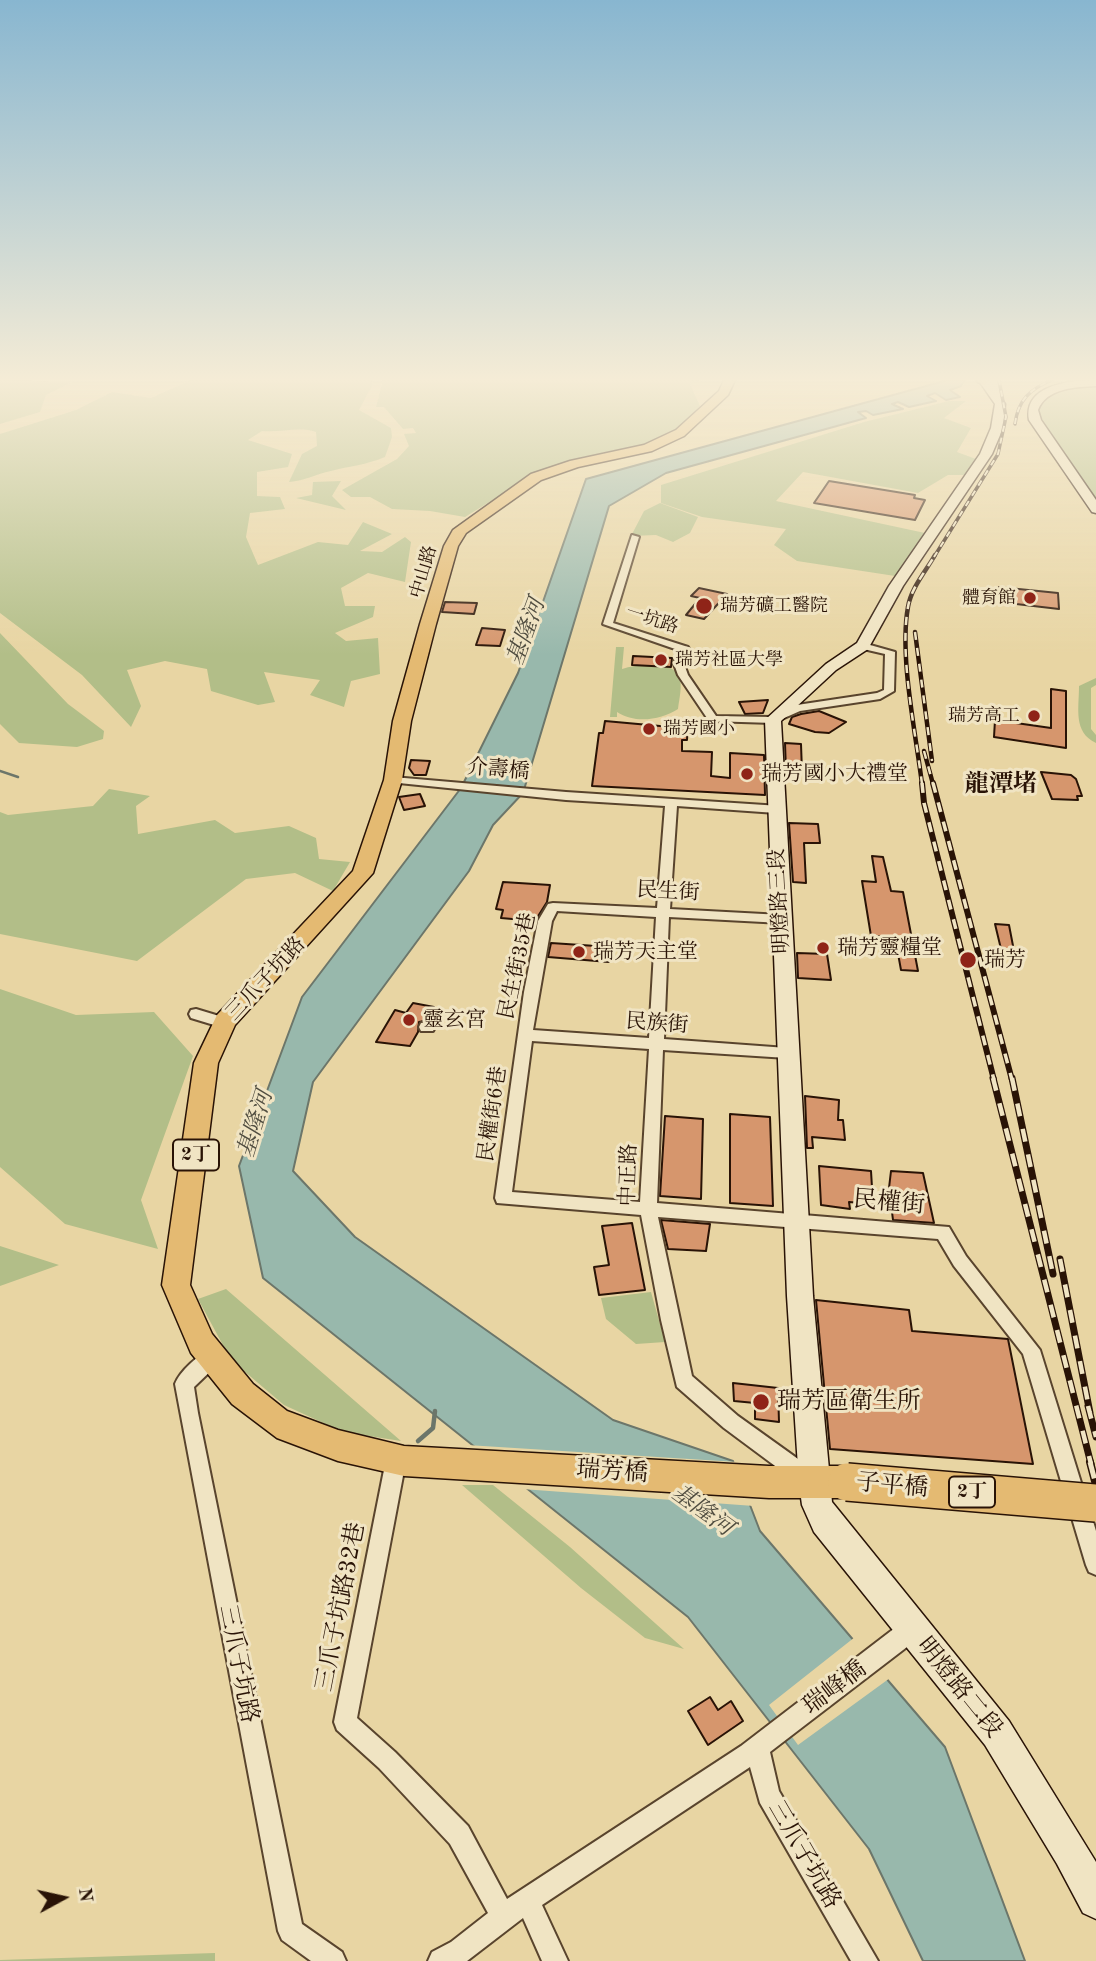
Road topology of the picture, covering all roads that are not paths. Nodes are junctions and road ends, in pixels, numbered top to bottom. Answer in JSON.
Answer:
{"nodes":[{"id":1,"x":552,"y":472,"type":"edge"},
{"id":2,"x":974,"y":472,"type":"edge"},
{"id":3,"x":1070,"y":472,"type":"edge"},
{"id":4,"x":1096,"y":509,"type":"edge"},
{"id":5,"x":635,"y":537,"type":"dead end"},
{"id":6,"x":863,"y":646,"type":"junction"},
{"id":7,"x":773,"y":720,"type":"junction"},
{"id":8,"x":393,"y":780,"type":"junction"},
{"id":9,"x":671,"y":802,"type":"junction"},
{"id":10,"x":776,"y":809,"type":"junction"},
{"id":11,"x":553,"y":907,"type":"joint"},
{"id":12,"x":663,"y":912,"type":"junction"},
{"id":13,"x":782,"y":919,"type":"junction"},
{"id":14,"x":196,"y":1014,"type":"dead end"},
{"id":15,"x":224,"y":1023,"type":"junction"},
{"id":16,"x":525,"y":1035,"type":"junction"},
{"id":17,"x":657,"y":1046,"type":"junction"},
{"id":18,"x":787,"y":1053,"type":"junction"},
{"id":19,"x":503,"y":1198,"type":"joint"},
{"id":20,"x":648,"y":1207,"type":"junction"},
{"id":21,"x":796,"y":1220,"type":"junction"},
{"id":22,"x":212,"y":1357,"type":"junction"},
{"id":23,"x":396,"y":1460,"type":"junction"},
{"id":24,"x":454,"y":1462,"type":"joint"},
{"id":25,"x":814,"y":1483,"type":"junction"},
{"id":26,"x":1096,"y":1503,"type":"edge"},
{"id":27,"x":1096,"y":1565,"type":"edge"},
{"id":28,"x":912,"y":1629,"type":"junction"},
{"id":29,"x":758,"y":1748,"type":"junction"},
{"id":30,"x":1096,"y":1900,"type":"edge"},
{"id":31,"x":528,"y":1901,"type":"junction"},
{"id":32,"x":503,"y":1916,"type":"junction"},
{"id":33,"x":333,"y":1961,"type":"edge"},
{"id":34,"x":440,"y":1961,"type":"edge"},
{"id":35,"x":555,"y":1961,"type":"edge"},
{"id":36,"x":865,"y":1961,"type":"edge"}],
"edges":[{"from":1,"to":8,"type":"main road","name":"中山路","number":"2丁"},
{"from":2,"to":6,"type":"street"},
{"from":3,"to":4,"type":"street"},
{"from":5,"to":7,"type":"street","name":"一坑路"},
{"from":6,"to":7,"type":"street"},
{"from":6,"to":7,"type":"street","name":"一坑路"},
{"from":7,"to":10,"type":"street","name":"明燈路三段"},
{"from":8,"to":9,"type":"street","name":"介壽橋"},
{"from":8,"to":15,"type":"main road","name":"三爪子坑路","number":"2丁"},
{"from":9,"to":10,"type":"street"},
{"from":9,"to":12,"type":"street","name":"中正路"},
{"from":10,"to":13,"type":"street","name":"明燈路三段"},
{"from":11,"to":12,"type":"street","name":"民生街"},
{"from":11,"to":16,"type":"street","name":"民生街35巷"},
{"from":12,"to":13,"type":"street","name":"民生街"},
{"from":12,"to":17,"type":"street","name":"中正路"},
{"from":13,"to":18,"type":"street","name":"明燈路三段"},
{"from":14,"to":15,"type":"street"},
{"from":15,"to":22,"type":"main road","name":"三爪子坑路","number":"2丁"},
{"from":16,"to":17,"type":"street","name":"民族街"},
{"from":16,"to":19,"type":"street","name":"民權街6巷"},
{"from":17,"to":18,"type":"street","name":"民族街"},
{"from":17,"to":20,"type":"street","name":"中正路"},
{"from":18,"to":21,"type":"street","name":"明燈路三段"},
{"from":19,"to":20,"type":"street","name":"民權街"},
{"from":20,"to":21,"type":"street","name":"民權街"},
{"from":20,"to":25,"type":"street","name":"中正路"},
{"from":21,"to":25,"type":"street","name":"明燈路三段"},
{"from":21,"to":27,"type":"street","name":"民權街"},
{"from":22,"to":23,"type":"main road","name":"三爪子坑路","number":"2丁"},
{"from":22,"to":33,"type":"street","name":"三爪子坑路"},
{"from":23,"to":24,"type":"main road","name":"三爪子坑路","number":"2丁"},
{"from":23,"to":32,"type":"street","name":"三爪子坑路32巷"},
{"from":24,"to":25,"type":"main road","name":"瑞芳橋","number":"2丁"},
{"from":25,"to":26,"type":"main road","name":"子平橋","number":"2丁","bridge":true},
{"from":25,"to":28,"type":"street","name":"明燈路二段"},
{"from":28,"to":29,"type":"street","name":"瑞峰橋"},
{"from":28,"to":30,"type":"street","name":"明燈路二段"},
{"from":29,"to":31,"type":"street"},
{"from":29,"to":36,"type":"street","name":"三爪子坑路"},
{"from":31,"to":32,"type":"street"},
{"from":31,"to":35,"type":"street"},
{"from":32,"to":34,"type":"street"}]}
